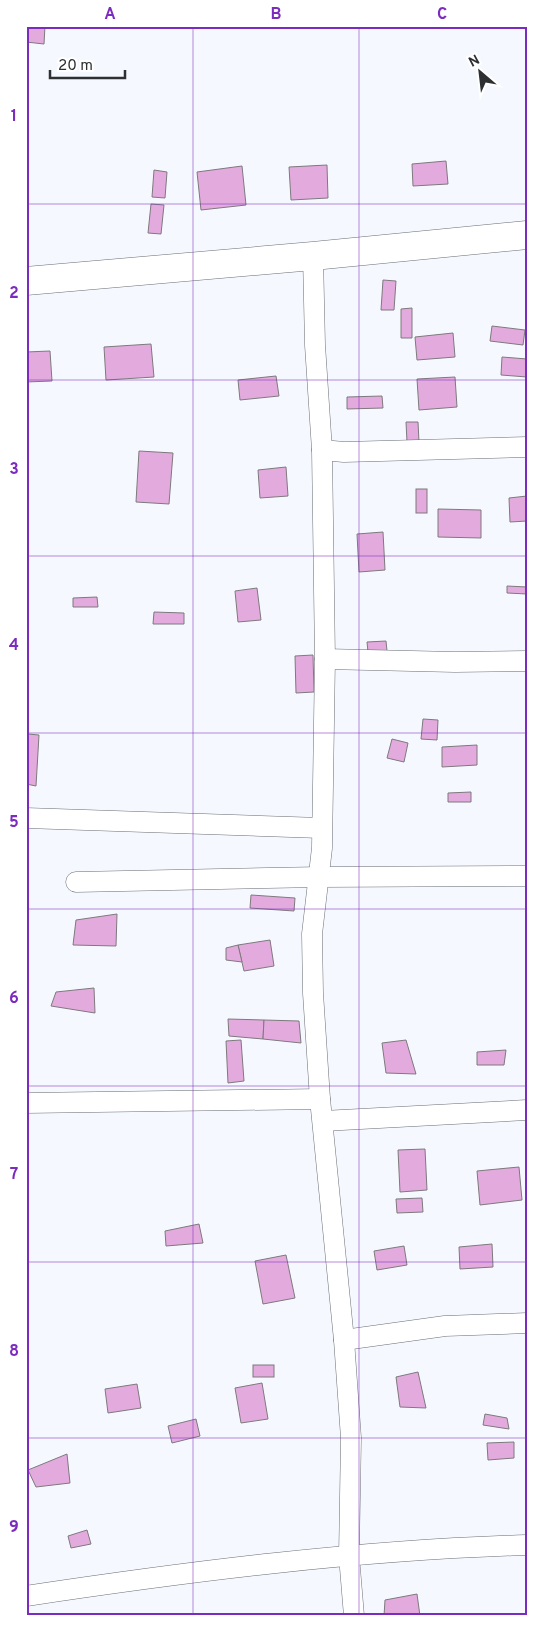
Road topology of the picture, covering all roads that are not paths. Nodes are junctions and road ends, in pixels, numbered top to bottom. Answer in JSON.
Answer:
{"nodes":[{"id":1,"x":527,"y":235,"type":"edge"},
{"id":2,"x":313,"y":256,"type":"junction"},
{"id":3,"x":26,"y":281,"type":"edge"},
{"id":4,"x":527,"y":447,"type":"edge"},
{"id":5,"x":322,"y":450,"type":"junction"},
{"id":6,"x":325,"y":659,"type":"junction"},
{"id":7,"x":527,"y":661,"type":"edge"},
{"id":8,"x":26,"y":818,"type":"edge"},
{"id":9,"x":321,"y":828,"type":"junction"},
{"id":10,"x":527,"y":876,"type":"edge"},
{"id":11,"x":320,"y":877,"type":"junction"},
{"id":12,"x":76,"y":882,"type":"dead end"},
{"id":13,"x":320,"y":1099,"type":"junction"},
{"id":14,"x":26,"y":1103,"type":"edge"},
{"id":15,"x":527,"y":1110,"type":"edge"},
{"id":16,"x":323,"y":1121,"type":"junction"},
{"id":17,"x":527,"y":1322,"type":"edge"},
{"id":18,"x":344,"y":1340,"type":"junction"},
{"id":19,"x":527,"y":1545,"type":"edge"},
{"id":20,"x":348,"y":1556,"type":"junction"},
{"id":21,"x":26,"y":1596,"type":"edge"},
{"id":22,"x":354,"y":1616,"type":"edge"}],
"edges":[{"from":1,"to":2,"type":"main road"},
{"from":2,"to":3,"type":"main road"},
{"from":2,"to":5,"type":"street"},
{"from":4,"to":5,"type":"street"},
{"from":5,"to":6,"type":"street"},
{"from":6,"to":7,"type":"street"},
{"from":6,"to":9,"type":"street"},
{"from":8,"to":9,"type":"street"},
{"from":9,"to":11,"type":"street"},
{"from":10,"to":11,"type":"street"},
{"from":11,"to":12,"type":"street"},
{"from":11,"to":13,"type":"street"},
{"from":13,"to":14,"type":"street"},
{"from":13,"to":16,"type":"street"},
{"from":15,"to":16,"type":"street"},
{"from":16,"to":18,"type":"street"},
{"from":17,"to":18,"type":"street"},
{"from":18,"to":20,"type":"street"},
{"from":19,"to":20,"type":"street"},
{"from":20,"to":21,"type":"street"},
{"from":20,"to":22,"type":"street"}]}
